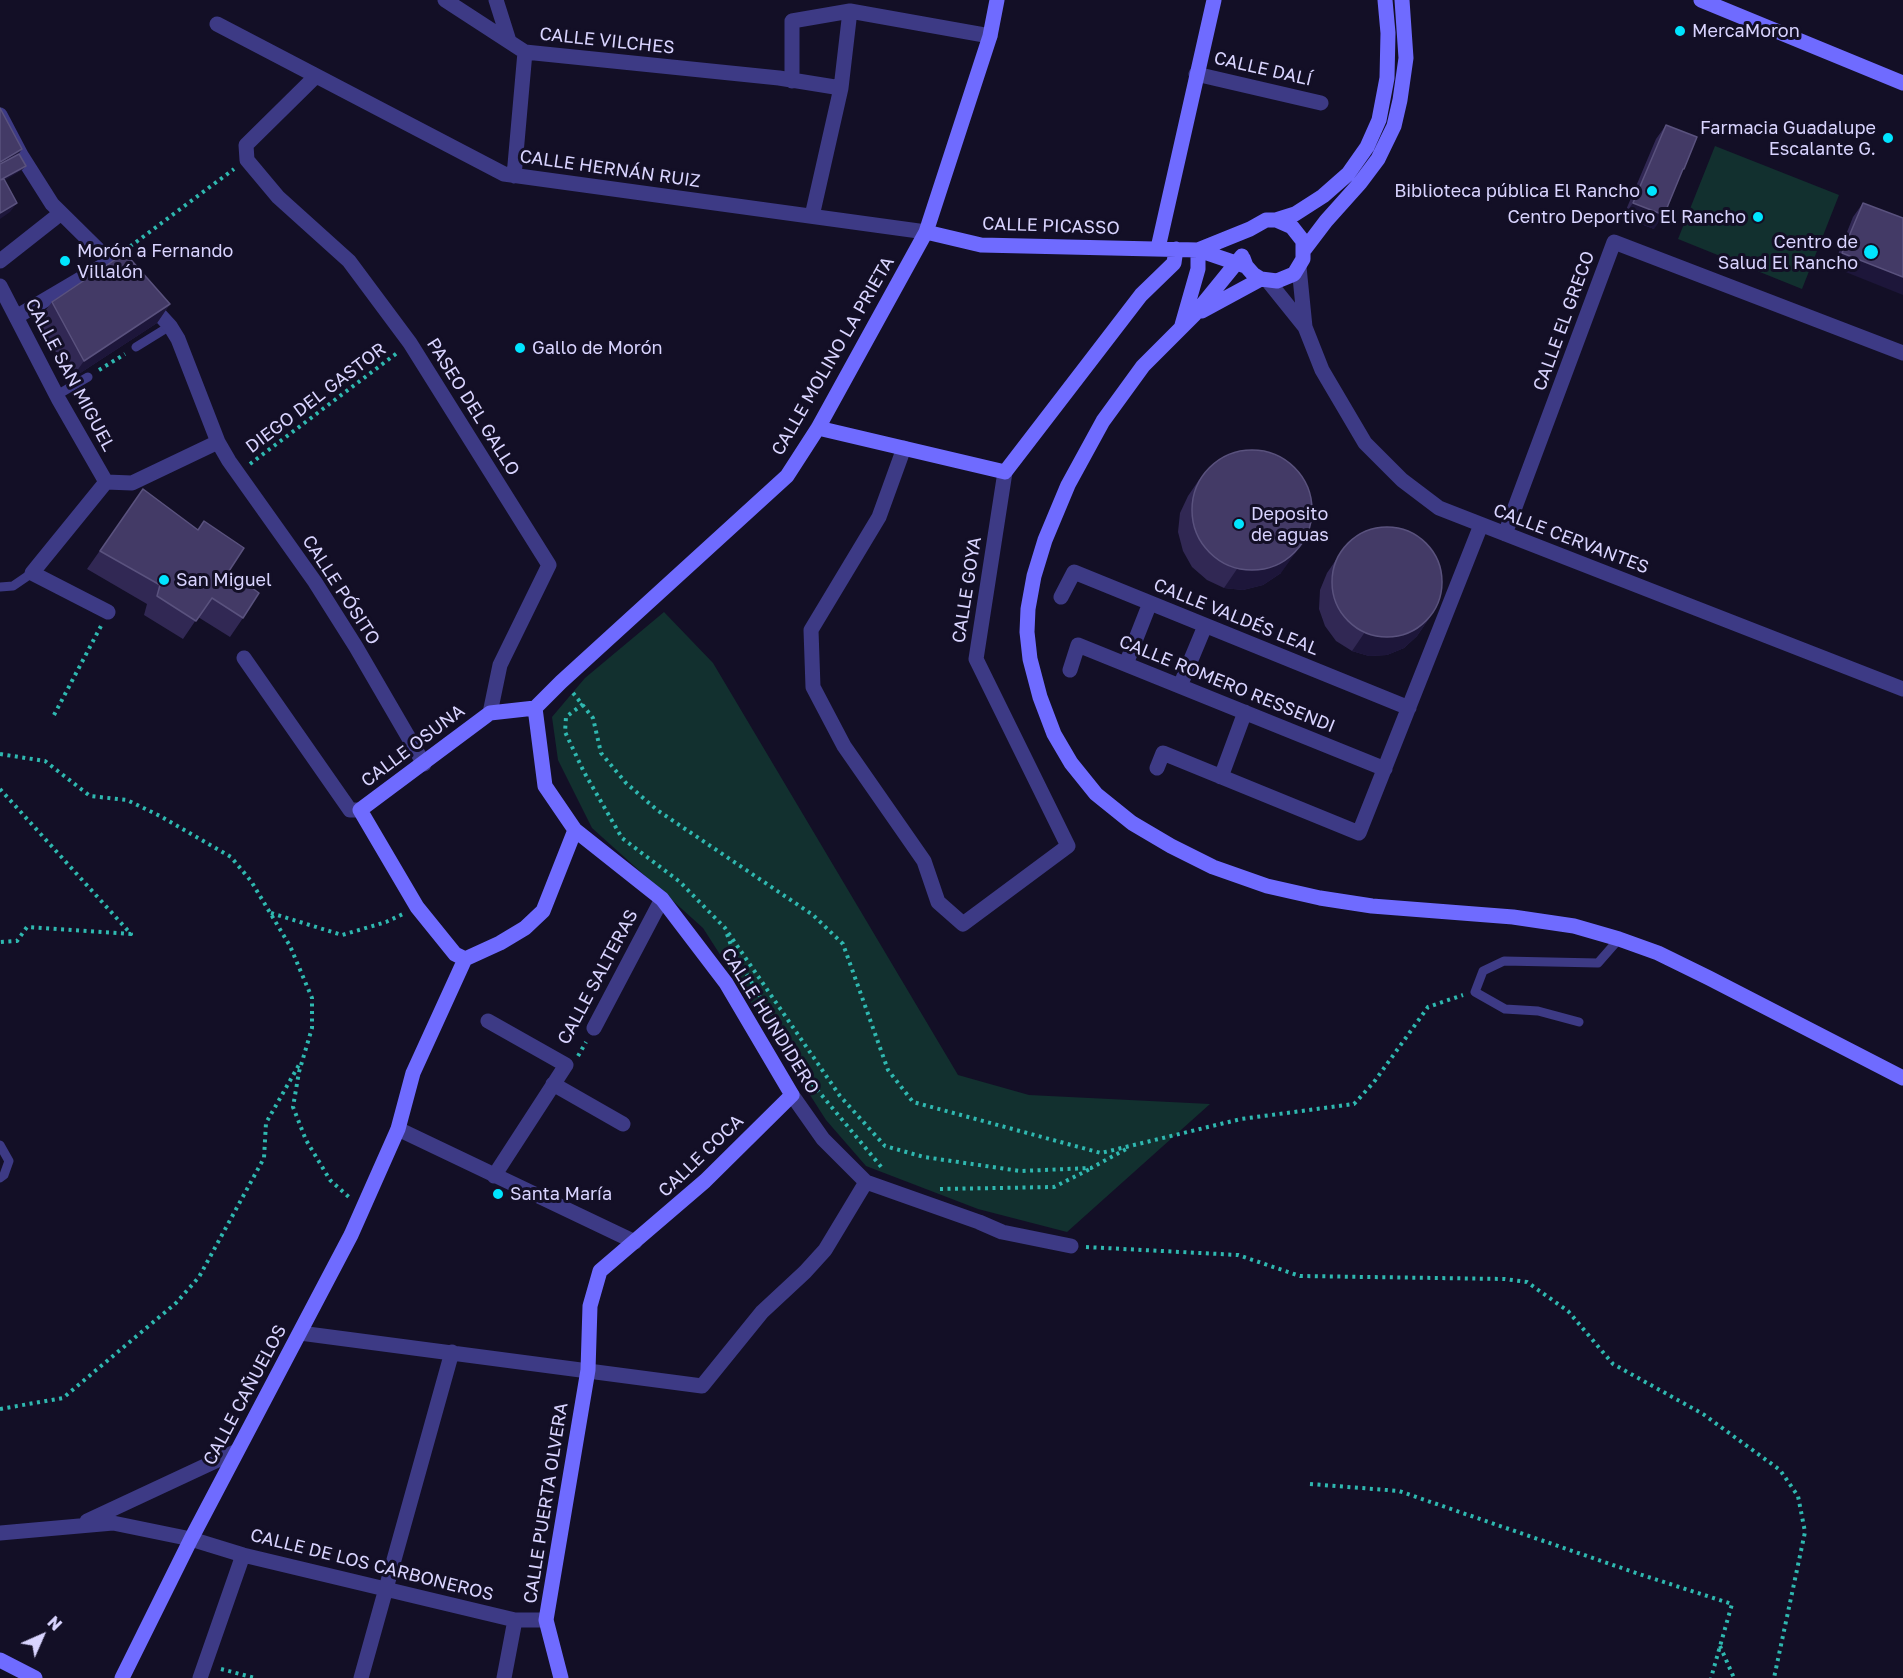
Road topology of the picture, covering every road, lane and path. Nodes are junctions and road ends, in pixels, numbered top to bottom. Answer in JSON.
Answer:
{"nodes":[{"id":1,"x":445,"y":0,"type":"edge"},
{"id":2,"x":496,"y":0,"type":"edge"},
{"id":3,"x":997,"y":0,"type":"edge"},
{"id":4,"x":1214,"y":0,"type":"edge"},
{"id":5,"x":1385,"y":0,"type":"edge"},
{"id":6,"x":1402,"y":0,"type":"edge"},
{"id":7,"x":1701,"y":0,"type":"edge"},
{"id":8,"x":850,"y":11,"type":"junction"},
{"id":9,"x":217,"y":24,"type":"dead end"},
{"id":10,"x":990,"y":36,"type":"junction"},
{"id":11,"x":509,"y":41,"type":"junction"},
{"id":12,"x":525,"y":52,"type":"junction"},
{"id":13,"x":1196,"y":74,"type":"junction"},
{"id":14,"x":316,"y":76,"type":"junction"},
{"id":15,"x":786,"y":80,"type":"junction"},
{"id":16,"x":1903,"y":83,"type":"edge"},
{"id":17,"x":841,"y":88,"type":"junction"},
{"id":18,"x":1321,"y":103,"type":"dead end"},
{"id":19,"x":0,"y":115,"type":"edge"},
{"id":20,"x":247,"y":160,"type":"junction"},
{"id":21,"x":514,"y":176,"type":"junction"},
{"id":22,"x":61,"y":213,"type":"junction"},
{"id":23,"x":812,"y":216,"type":"junction"},
{"id":24,"x":1276,"y":220,"type":"junction"},
{"id":25,"x":1250,"y":230,"type":"junction"},
{"id":26,"x":926,"y":232,"type":"junction"},
{"id":27,"x":1158,"y":248,"type":"junction"},
{"id":28,"x":1176,"y":249,"type":"junction"},
{"id":29,"x":1198,"y":249,"type":"junction"},
{"id":30,"x":1304,"y":250,"type":"junction"},
{"id":31,"x":0,"y":261,"type":"edge"},
{"id":32,"x":111,"y":261,"type":"junction"},
{"id":33,"x":1242,"y":262,"type":"junction"},
{"id":34,"x":1299,"y":267,"type":"junction"},
{"id":35,"x":1265,"y":280,"type":"junction"},
{"id":36,"x":0,"y":286,"type":"edge"},
{"id":37,"x":4,"y":302,"type":"edge"},
{"id":38,"x":1194,"y":315,"type":"junction"},
{"id":39,"x":16,"y":317,"type":"junction"},
{"id":40,"x":170,"y":326,"type":"junction"},
{"id":41,"x":1182,"y":327,"type":"junction"},
{"id":42,"x":1305,"y":327,"type":"junction"},
{"id":43,"x":410,"y":344,"type":"junction"},
{"id":44,"x":136,"y":347,"type":"joint"},
{"id":45,"x":1903,"y":352,"type":"edge"},
{"id":46,"x":87,"y":377,"type":"joint"},
{"id":47,"x":57,"y":395,"type":"junction"},
{"id":48,"x":818,"y":428,"type":"junction"},
{"id":49,"x":218,"y":442,"type":"junction"},
{"id":50,"x":904,"y":448,"type":"junction"},
{"id":51,"x":1005,"y":472,"type":"junction"},
{"id":52,"x":238,"y":474,"type":"junction"},
{"id":53,"x":106,"y":482,"type":"junction"},
{"id":54,"x":1480,"y":525,"type":"junction"},
{"id":55,"x":1504,"y":534,"type":"junction"},
{"id":56,"x":32,"y":573,"type":"junction"},
{"id":57,"x":0,"y":587,"type":"edge"},
{"id":58,"x":1061,"y":597,"type":"dead end"},
{"id":59,"x":1150,"y":603,"type":"junction"},
{"id":60,"x":108,"y":612,"type":"joint"},
{"id":61,"x":1205,"y":626,"type":"junction"},
{"id":62,"x":244,"y":658,"type":"dead end"},
{"id":63,"x":1126,"y":664,"type":"junction"},
{"id":64,"x":1071,"y":670,"type":"dead end"},
{"id":65,"x":561,"y":682,"type":"junction"},
{"id":66,"x":1180,"y":686,"type":"junction"},
{"id":67,"x":1903,"y":689,"type":"edge"},
{"id":68,"x":583,"y":704,"type":"junction"},
{"id":69,"x":535,"y":708,"type":"junction"},
{"id":70,"x":1409,"y":708,"type":"junction"},
{"id":71,"x":1245,"y":712,"type":"junction"},
{"id":72,"x":490,"y":713,"type":"junction"},
{"id":73,"x":54,"y":715,"type":"dead end"},
{"id":74,"x":0,"y":754,"type":"edge"},
{"id":75,"x":424,"y":764,"type":"junction"},
{"id":76,"x":1157,"y":768,"type":"dead end"},
{"id":77,"x":1385,"y":769,"type":"junction"},
{"id":78,"x":1221,"y":777,"type":"junction"},
{"id":79,"x":0,"y":789,"type":"edge"},
{"id":80,"x":360,"y":810,"type":"junction"},
{"id":81,"x":575,"y":830,"type":"junction"},
{"id":82,"x":662,"y":899,"type":"junction"},
{"id":83,"x":417,"y":907,"type":"junction"},
{"id":84,"x":269,"y":912,"type":"junction"},
{"id":85,"x":724,"y":928,"type":"junction"},
{"id":86,"x":1619,"y":939,"type":"junction"},
{"id":87,"x":0,"y":942,"type":"edge"},
{"id":88,"x":465,"y":959,"type":"junction"},
{"id":89,"x":1475,"y":992,"type":"junction"},
{"id":90,"x":488,"y":1021,"type":"dead end"},
{"id":91,"x":1579,"y":1022,"type":"dead end"},
{"id":92,"x":594,"y":1028,"type":"joint"},
{"id":93,"x":305,"y":1054,"type":"junction"},
{"id":94,"x":566,"y":1065,"type":"junction"},
{"id":95,"x":1903,"y":1078,"type":"edge"},
{"id":96,"x":553,"y":1084,"type":"junction"},
{"id":97,"x":792,"y":1095,"type":"junction"},
{"id":98,"x":623,"y":1124,"type":"dead end"},
{"id":99,"x":398,"y":1129,"type":"junction"},
{"id":100,"x":0,"y":1144,"type":"edge"},
{"id":101,"x":1134,"y":1145,"type":"junction"},
{"id":102,"x":1091,"y":1168,"type":"junction"},
{"id":103,"x":494,"y":1176,"type":"junction"},
{"id":104,"x":0,"y":1179,"type":"edge"},
{"id":105,"x":866,"y":1182,"type":"junction"},
{"id":106,"x":937,"y":1189,"type":"dead end"},
{"id":107,"x":901,"y":1195,"type":"junction"},
{"id":108,"x":362,"y":1209,"type":"junction"},
{"id":109,"x":635,"y":1242,"type":"junction"},
{"id":110,"x":1071,"y":1246,"type":"joint"},
{"id":111,"x":300,"y":1333,"type":"junction"},
{"id":112,"x":452,"y":1352,"type":"junction"},
{"id":113,"x":588,"y":1370,"type":"junction"},
{"id":114,"x":0,"y":1409,"type":"edge"},
{"id":115,"x":237,"y":1451,"type":"junction"},
{"id":116,"x":1310,"y":1484,"type":"dead end"},
{"id":117,"x":78,"y":1525,"type":"junction"},
{"id":118,"x":0,"y":1533,"type":"edge"},
{"id":119,"x":191,"y":1539,"type":"junction"},
{"id":120,"x":243,"y":1555,"type":"junction"},
{"id":121,"x":386,"y":1587,"type":"junction"},
{"id":122,"x":515,"y":1620,"type":"junction"},
{"id":123,"x":546,"y":1620,"type":"junction"},
{"id":124,"x":1720,"y":1645,"type":"junction"},
{"id":125,"x":0,"y":1660,"type":"edge"},
{"id":126,"x":202,"y":1672,"type":"edge"},
{"id":127,"x":35,"y":1678,"type":"edge"},
{"id":128,"x":122,"y":1678,"type":"edge"},
{"id":129,"x":255,"y":1678,"type":"edge"},
{"id":130,"x":361,"y":1678,"type":"edge"},
{"id":131,"x":504,"y":1678,"type":"edge"},
{"id":132,"x":561,"y":1678,"type":"edge"},
{"id":133,"x":1711,"y":1678,"type":"edge"},
{"id":134,"x":1734,"y":1678,"type":"edge"},
{"id":135,"x":1774,"y":1678,"type":"edge"}],
"edges":[{"from":1,"to":11,"type":"street","name":"CALLE VILCHES"},
{"from":2,"to":11,"type":"street"},
{"from":3,"to":10,"type":"street","name":"CALLE MOLINO LA PRIETA"},
{"from":4,"to":13,"type":"street"},
{"from":5,"to":24,"type":"street"},
{"from":6,"to":30,"type":"street"},
{"from":7,"to":16,"type":"street"},
{"from":8,"to":10,"type":"street"},
{"from":8,"to":15,"type":"street"},
{"from":8,"to":17,"type":"street"},
{"from":9,"to":14,"type":"street","name":"CALLE HERNÁN RUIZ"},
{"from":10,"to":26,"type":"street","name":"CALLE MOLINO LA PRIETA"},
{"from":11,"to":12,"type":"street","name":"CALLE VILCHES"},
{"from":12,"to":15,"type":"street","name":"CALLE VILCHES"},
{"from":12,"to":21,"type":"street"},
{"from":13,"to":18,"type":"street","name":"CALLE DALÍ"},
{"from":13,"to":27,"type":"street"},
{"from":14,"to":20,"type":"street"},
{"from":14,"to":21,"type":"street","name":"CALLE HERNÁN RUIZ"},
{"from":15,"to":17,"type":"street","name":"CALLE VILCHES"},
{"from":17,"to":23,"type":"street"},
{"from":19,"to":22,"type":"street","name":"CALLE PÓSITO"},
{"from":20,"to":32,"type":"path"},
{"from":20,"to":43,"type":"street","name":"PASEO DEL GALLO"},
{"from":21,"to":23,"type":"street","name":"CALLE HERNÁN RUIZ"},
{"from":22,"to":31,"type":"street"},
{"from":22,"to":32,"type":"street","name":"CALLE PÓSITO"},
{"from":23,"to":26,"type":"street","name":"CALLE HERNÁN RUIZ"},
{"from":24,"to":25,"type":"street"},
{"from":24,"to":30,"type":"street"},
{"from":25,"to":29,"type":"street"},
{"from":25,"to":33,"type":"street"},
{"from":26,"to":27,"type":"street","name":"CALLE PICASSO"},
{"from":26,"to":48,"type":"street","name":"CALLE MOLINO LA PRIETA"},
{"from":27,"to":28,"type":"street","name":"CALLE PICASSO"},
{"from":28,"to":29,"type":"street","name":"CALLE PICASSO"},
{"from":28,"to":51,"type":"street","name":"CALLE GOYA"},
{"from":29,"to":33,"type":"street"},
{"from":29,"to":41,"type":"street"},
{"from":30,"to":34,"type":"street"},
{"from":32,"to":39,"type":"street"},
{"from":32,"to":40,"type":"street","name":"CALLE PÓSITO"},
{"from":33,"to":35,"type":"street"},
{"from":33,"to":38,"type":"street"},
{"from":34,"to":35,"type":"street"},
{"from":34,"to":42,"type":"street","name":"CALLE CERVANTES"},
{"from":35,"to":38,"type":"street"},
{"from":35,"to":42,"type":"street","name":"CALLE CERVANTES"},
{"from":36,"to":37,"type":"street","name":"CALLE SAN MIGUEL"},
{"from":37,"to":39,"type":"street","name":"CALLE SAN MIGUEL"},
{"from":38,"to":41,"type":"street"},
{"from":39,"to":47,"type":"street","name":"CALLE SAN MIGUEL"},
{"from":40,"to":44,"type":"lane"},
{"from":40,"to":49,"type":"street","name":"CALLE PÓSITO"},
{"from":41,"to":86,"type":"street"},
{"from":42,"to":54,"type":"street","name":"CALLE CERVANTES"},
{"from":43,"to":52,"type":"path","name":"DIEGO DEL GASTOR"},
{"from":43,"to":72,"type":"street","name":"PASEO DEL GALLO"},
{"from":44,"to":46,"type":"path"},
{"from":45,"to":55,"type":"street","name":"CALLE EL GRECO"},
{"from":46,"to":47,"type":"lane"},
{"from":47,"to":53,"type":"street","name":"CALLE SAN MIGUEL"},
{"from":48,"to":50,"type":"street"},
{"from":48,"to":65,"type":"street","name":"CALLE MOLINO LA PRIETA"},
{"from":49,"to":52,"type":"street","name":"CALLE PÓSITO"},
{"from":49,"to":53,"type":"street"},
{"from":50,"to":51,"type":"street"},
{"from":50,"to":51,"type":"street","name":"CALLE GOYA"},
{"from":52,"to":75,"type":"street","name":"CALLE PÓSITO"},
{"from":53,"to":56,"type":"street"},
{"from":54,"to":55,"type":"street","name":"CALLE CERVANTES"},
{"from":54,"to":70,"type":"street"},
{"from":55,"to":67,"type":"street","name":"CALLE CERVANTES"},
{"from":56,"to":57,"type":"lane"},
{"from":56,"to":60,"type":"street"},
{"from":58,"to":59,"type":"street","name":"CALLE VALDÉS LEAL"},
{"from":59,"to":61,"type":"street","name":"CALLE VALDÉS LEAL"},
{"from":59,"to":63,"type":"street"},
{"from":60,"to":73,"type":"path"},
{"from":61,"to":66,"type":"street"},
{"from":61,"to":70,"type":"street","name":"CALLE VALDÉS LEAL"},
{"from":62,"to":80,"type":"street"},
{"from":63,"to":64,"type":"street","name":"CALLE ROMERO RESSENDI"},
{"from":63,"to":66,"type":"street","name":"CALLE ROMERO RESSENDI"},
{"from":65,"to":68,"type":"path"},
{"from":65,"to":69,"type":"street","name":"CALLE MOLINO LA PRIETA"},
{"from":66,"to":71,"type":"street","name":"CALLE ROMERO RESSENDI"},
{"from":68,"to":85,"type":"path"},
{"from":68,"to":101,"type":"path"},
{"from":69,"to":72,"type":"street"},
{"from":69,"to":81,"type":"street","name":"CALLE HUNDIDERO"},
{"from":70,"to":77,"type":"street"},
{"from":71,"to":77,"type":"street","name":"CALLE ROMERO RESSENDI"},
{"from":71,"to":78,"type":"street"},
{"from":72,"to":75,"type":"street","name":"CALLE OSUNA"},
{"from":74,"to":84,"type":"path"},
{"from":75,"to":80,"type":"street","name":"CALLE OSUNA"},
{"from":76,"to":78,"type":"street"},
{"from":77,"to":78,"type":"street"},
{"from":79,"to":87,"type":"path"},
{"from":80,"to":83,"type":"street"},
{"from":81,"to":82,"type":"street","name":"CALLE HUNDIDERO"},
{"from":81,"to":88,"type":"street"},
{"from":82,"to":92,"type":"street","name":"CALLE SALTERAS"},
{"from":82,"to":97,"type":"street","name":"CALLE HUNDIDERO"},
{"from":83,"to":84,"type":"path"},
{"from":83,"to":88,"type":"street"},
{"from":84,"to":93,"type":"path"},
{"from":85,"to":102,"type":"path"},
{"from":85,"to":107,"type":"path"},
{"from":86,"to":89,"type":"lane"},
{"from":86,"to":95,"type":"street"},
{"from":88,"to":99,"type":"street","name":"CALLE CAÑUELOS"},
{"from":89,"to":91,"type":"lane"},
{"from":89,"to":101,"type":"path"},
{"from":90,"to":94,"type":"street"},
{"from":92,"to":94,"type":"path","name":"CALLE SALTERAS"},
{"from":93,"to":108,"type":"path"},
{"from":93,"to":114,"type":"path"},
{"from":94,"to":96,"type":"street"},
{"from":96,"to":98,"type":"street"},
{"from":96,"to":103,"type":"street"},
{"from":97,"to":105,"type":"street","name":"CALLE HUNDIDERO"},
{"from":97,"to":109,"type":"street","name":"CALLE COCA"},
{"from":99,"to":103,"type":"street"},
{"from":99,"to":108,"type":"street","name":"CALLE CAÑUELOS"},
{"from":100,"to":104,"type":"lane"},
{"from":101,"to":102,"type":"path"},
{"from":102,"to":106,"type":"path"},
{"from":103,"to":109,"type":"street"},
{"from":105,"to":107,"type":"street","name":"CALLE HUNDIDERO"},
{"from":105,"to":113,"type":"street"},
{"from":107,"to":110,"type":"street","name":"CALLE HUNDIDERO"},
{"from":108,"to":111,"type":"street","name":"CALLE CAÑUELOS"},
{"from":109,"to":113,"type":"street","name":"CALLE COCA"},
{"from":110,"to":135,"type":"path"},
{"from":111,"to":112,"type":"street"},
{"from":111,"to":115,"type":"street","name":"CALLE CAÑUELOS"},
{"from":112,"to":113,"type":"street"},
{"from":112,"to":121,"type":"street"},
{"from":113,"to":123,"type":"street","name":"CALLE PUERTA OLVERA"},
{"from":115,"to":117,"type":"street"},
{"from":115,"to":119,"type":"street","name":"CALLE CAÑUELOS"},
{"from":116,"to":124,"type":"path"},
{"from":117,"to":118,"type":"street","name":"CALLE DE LOS CARBONEROS"},
{"from":117,"to":119,"type":"street","name":"CALLE DE LOS CARBONEROS"},
{"from":119,"to":120,"type":"street","name":"CALLE DE LOS CARBONEROS"},
{"from":119,"to":128,"type":"street","name":"CALLE CAÑUELOS"},
{"from":120,"to":121,"type":"street","name":"CALLE DE LOS CARBONEROS"},
{"from":120,"to":126,"type":"street"},
{"from":121,"to":122,"type":"street","name":"CALLE DE LOS CARBONEROS"},
{"from":121,"to":130,"type":"street"},
{"from":122,"to":123,"type":"street","name":"CALLE DE LOS CARBONEROS"},
{"from":122,"to":131,"type":"street"},
{"from":123,"to":132,"type":"street","name":"CALLE PUERTA OLVERA"},
{"from":124,"to":133,"type":"path"},
{"from":124,"to":134,"type":"path"},
{"from":125,"to":127,"type":"street"},
{"from":126,"to":129,"type":"path"}]}
